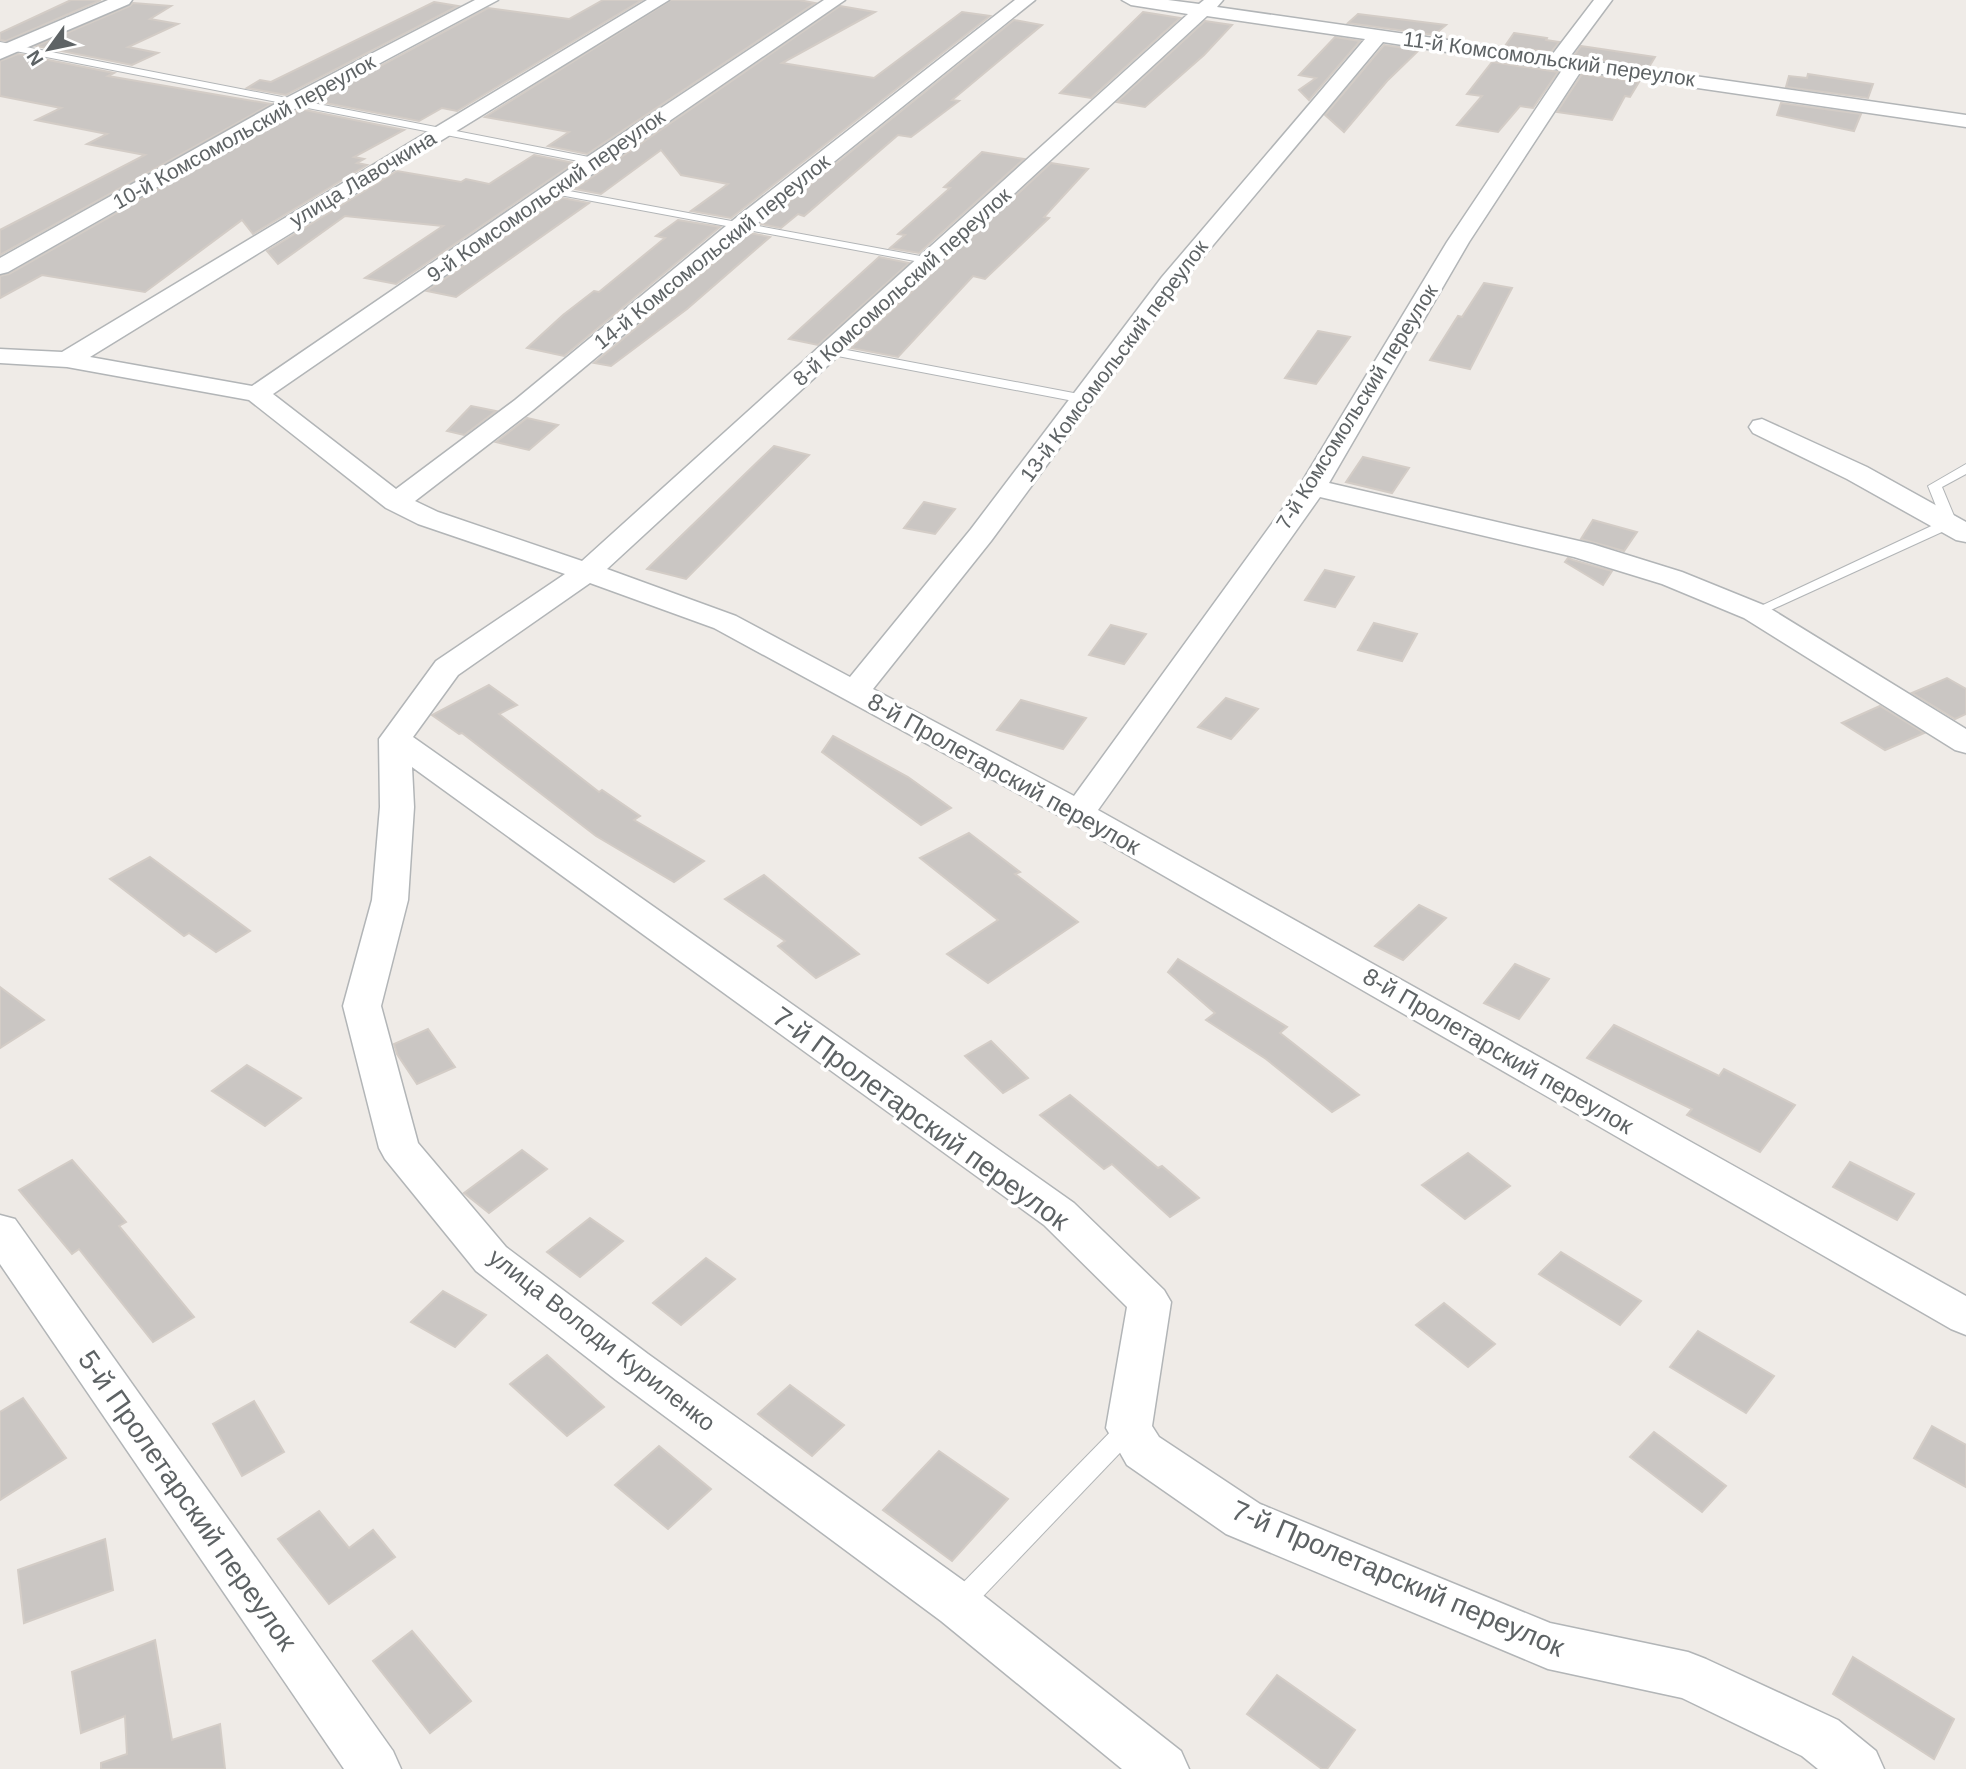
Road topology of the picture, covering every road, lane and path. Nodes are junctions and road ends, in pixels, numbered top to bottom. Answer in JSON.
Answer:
{"nodes":[{"id":1,"x":123,"y":0,"type":"edge"},
{"id":2,"x":489,"y":0,"type":"edge"},
{"id":3,"x":660,"y":0,"type":"edge"},
{"id":4,"x":836,"y":0,"type":"edge"},
{"id":5,"x":1026,"y":0,"type":"edge"},
{"id":6,"x":1131,"y":0,"type":"edge"},
{"id":7,"x":1603,"y":0,"type":"edge"},
{"id":8,"x":1208,"y":5,"type":"edge"},
{"id":9,"x":1379,"y":35,"type":"junction"},
{"id":10,"x":4,"y":48,"type":"edge"},
{"id":11,"x":1558,"y":60,"type":"junction"},
{"id":12,"x":291,"y":103,"type":"junction"},
{"id":13,"x":1966,"y":121,"type":"edge"},
{"id":14,"x":439,"y":132,"type":"junction"},
{"id":15,"x":594,"y":161,"type":"junction"},
{"id":16,"x":554,"y":191,"type":"junction"},
{"id":17,"x":740,"y":226,"type":"junction"},
{"id":18,"x":931,"y":261,"type":"junction"},
{"id":19,"x":0,"y":267,"type":"edge"},
{"id":20,"x":831,"y":351,"type":"junction"},
{"id":21,"x":0,"y":356,"type":"edge"},
{"id":22,"x":66,"y":360,"type":"junction"},
{"id":23,"x":257,"y":394,"type":"junction"},
{"id":24,"x":1084,"y":399,"type":"junction"},
{"id":25,"x":1762,"y":427,"type":"dead end"},
{"id":26,"x":1966,"y":468,"type":"edge"},
{"id":27,"x":1313,"y":487,"type":"junction"},
{"id":28,"x":396,"y":502,"type":"junction"},
{"id":29,"x":1958,"y":528,"type":"edge"},
{"id":30,"x":587,"y":572,"type":"junction"},
{"id":31,"x":1755,"y":612,"type":"junction"},
{"id":32,"x":855,"y":692,"type":"junction"},
{"id":33,"x":394,"y":739,"type":"junction"},
{"id":34,"x":1966,"y":743,"type":"edge"},
{"id":35,"x":1079,"y":813,"type":"junction"},
{"id":36,"x":0,"y":1231,"type":"edge"},
{"id":37,"x":1966,"y":1317,"type":"edge"},
{"id":38,"x":1129,"y":1427,"type":"junction"},
{"id":39,"x":958,"y":1605,"type":"junction"},
{"id":40,"x":375,"y":1769,"type":"edge"},
{"id":41,"x":1163,"y":1769,"type":"edge"},
{"id":42,"x":1858,"y":1769,"type":"edge"}],
"edges":[{"from":1,"to":10,"type":"street"},
{"from":2,"to":12,"type":"street","name":"10-й Комсомольский переулок"},
{"from":3,"to":14,"type":"street","name":"улица Лавочкина"},
{"from":4,"to":15,"type":"street","name":"9-й Комсомольский переулок"},
{"from":5,"to":17,"type":"street","name":"14-й Комсомольский переулок"},
{"from":6,"to":8,"type":"street","name":"11-й Комсомольский переулок"},
{"from":7,"to":11,"type":"street"},
{"from":8,"to":9,"type":"street","name":"11-й Комсомольский переулок"},
{"from":8,"to":18,"type":"street","name":"8-й Комсомольский переулок"},
{"from":9,"to":11,"type":"street","name":"11-й Комсомольский переулок"},
{"from":9,"to":24,"type":"street","name":"13-й Комсомольский переулок"},
{"from":10,"to":12,"type":"lane"},
{"from":11,"to":13,"type":"street","name":"11-й Комсомольский переулок"},
{"from":11,"to":27,"type":"street","name":"7-й Комсомольский переулок"},
{"from":12,"to":14,"type":"lane"},
{"from":12,"to":19,"type":"street","name":"10-й Комсомольский переулок"},
{"from":14,"to":15,"type":"lane"},
{"from":14,"to":22,"type":"street","name":"улица Лавочкина"},
{"from":15,"to":16,"type":"street","name":"9-й Комсомольский переулок"},
{"from":16,"to":17,"type":"lane"},
{"from":16,"to":23,"type":"street","name":"9-й Комсомольский переулок"},
{"from":17,"to":18,"type":"lane"},
{"from":17,"to":28,"type":"street","name":"14-й Комсомольский переулок"},
{"from":18,"to":20,"type":"street","name":"8-й Комсомольский переулок"},
{"from":20,"to":24,"type":"lane"},
{"from":20,"to":30,"type":"street","name":"8-й Комсомольский переулок"},
{"from":21,"to":22,"type":"street","name":"8-й Пролетарский переулок"},
{"from":22,"to":23,"type":"street","name":"8-й Пролетарский переулок"},
{"from":23,"to":28,"type":"street","name":"8-й Пролетарский переулок"},
{"from":24,"to":32,"type":"street","name":"13-й Комсомольский переулок"},
{"from":25,"to":29,"type":"street"},
{"from":26,"to":29,"type":"lane"},
{"from":27,"to":31,"type":"street"},
{"from":27,"to":35,"type":"street","name":"7-й Комсомольский переулок"},
{"from":28,"to":30,"type":"street","name":"8-й Пролетарский переулок"},
{"from":29,"to":31,"type":"lane"},
{"from":30,"to":32,"type":"street","name":"8-й Пролетарский переулок"},
{"from":30,"to":33,"type":"street"},
{"from":31,"to":34,"type":"street"},
{"from":32,"to":35,"type":"street","name":"8-й Пролетарский переулок"},
{"from":33,"to":38,"type":"street","name":"7-й Пролетарский переулок"},
{"from":33,"to":39,"type":"street","name":"улица Володи Куриленко"},
{"from":35,"to":37,"type":"street","name":"8-й Пролетарский переулок"},
{"from":36,"to":40,"type":"street","name":"5-й Пролетарский переулок"},
{"from":38,"to":39,"type":"lane"},
{"from":38,"to":42,"type":"street","name":"7-й Пролетарский переулок"},
{"from":39,"to":41,"type":"street","name":"улица Володи Куриленко"}]}
